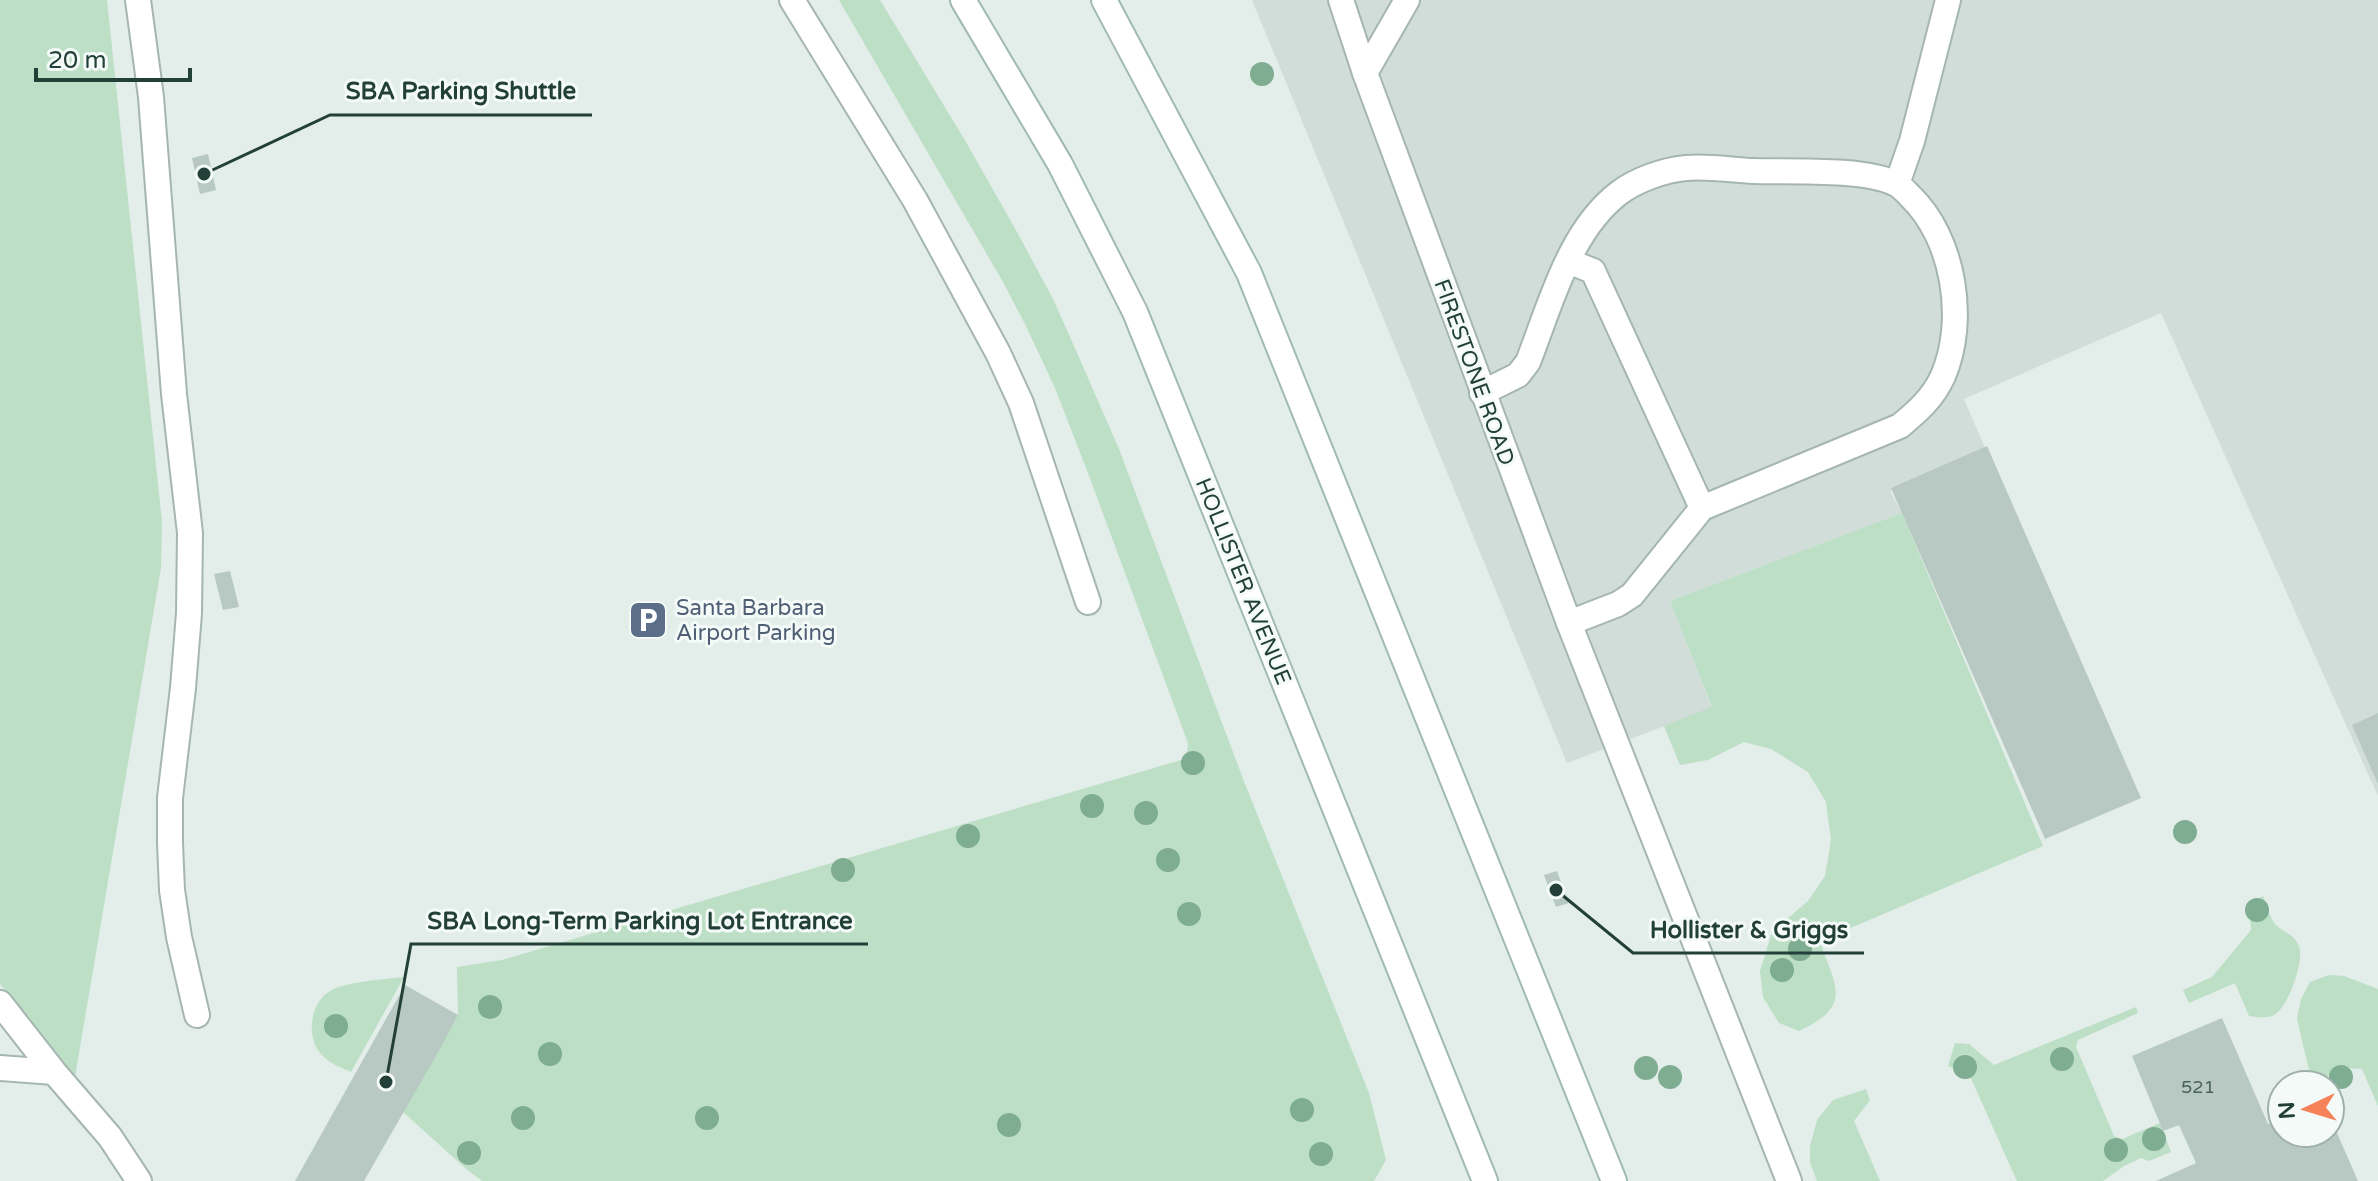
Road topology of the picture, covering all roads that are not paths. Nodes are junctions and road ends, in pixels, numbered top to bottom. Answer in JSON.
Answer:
{"nodes":[{"id":1,"x":138,"y":0,"type":"edge"},
{"id":2,"x":792,"y":0,"type":"edge"},
{"id":3,"x":963,"y":0,"type":"edge"},
{"id":4,"x":1104,"y":0,"type":"edge"},
{"id":5,"x":1341,"y":0,"type":"edge"},
{"id":6,"x":1407,"y":0,"type":"edge"},
{"id":7,"x":1948,"y":0,"type":"edge"},
{"id":8,"x":1365,"y":73,"type":"junction"},
{"id":9,"x":1897,"y":184,"type":"junction"},
{"id":10,"x":1568,"y":261,"type":"junction"},
{"id":11,"x":1482,"y":393,"type":"junction"},
{"id":12,"x":1702,"y":508,"type":"junction"},
{"id":13,"x":1088,"y":602,"type":"dead end"},
{"id":14,"x":1569,"y":623,"type":"junction"},
{"id":15,"x":0,"y":1003,"type":"edge"},
{"id":16,"x":197,"y":1015,"type":"dead end"},
{"id":17,"x":0,"y":1068,"type":"edge"},
{"id":18,"x":54,"y":1072,"type":"junction"},
{"id":19,"x":139,"y":1181,"type":"edge"},
{"id":20,"x":1485,"y":1181,"type":"edge"},
{"id":21,"x":1614,"y":1181,"type":"edge"},
{"id":22,"x":1789,"y":1181,"type":"edge"}],
"edges":[{"from":1,"to":16,"type":"main road"},
{"from":2,"to":13,"type":"main road"},
{"from":3,"to":20,"type":"main road","name":"HOLLISTER AVENUE"},
{"from":4,"to":21,"type":"main road"},
{"from":5,"to":8,"type":"main road","name":"FIRESTONE ROAD"},
{"from":6,"to":8,"type":"main road"},
{"from":7,"to":9,"type":"main road"},
{"from":8,"to":11,"type":"main road","name":"FIRESTONE ROAD"},
{"from":9,"to":10,"type":"main road"},
{"from":9,"to":12,"type":"main road"},
{"from":10,"to":11,"type":"main road"},
{"from":10,"to":12,"type":"main road"},
{"from":11,"to":14,"type":"main road","name":"FIRESTONE ROAD"},
{"from":12,"to":14,"type":"main road"},
{"from":14,"to":22,"type":"main road","name":"FIRESTONE ROAD"},
{"from":15,"to":18,"type":"main road"},
{"from":17,"to":18,"type":"main road"},
{"from":18,"to":19,"type":"main road"}]}
